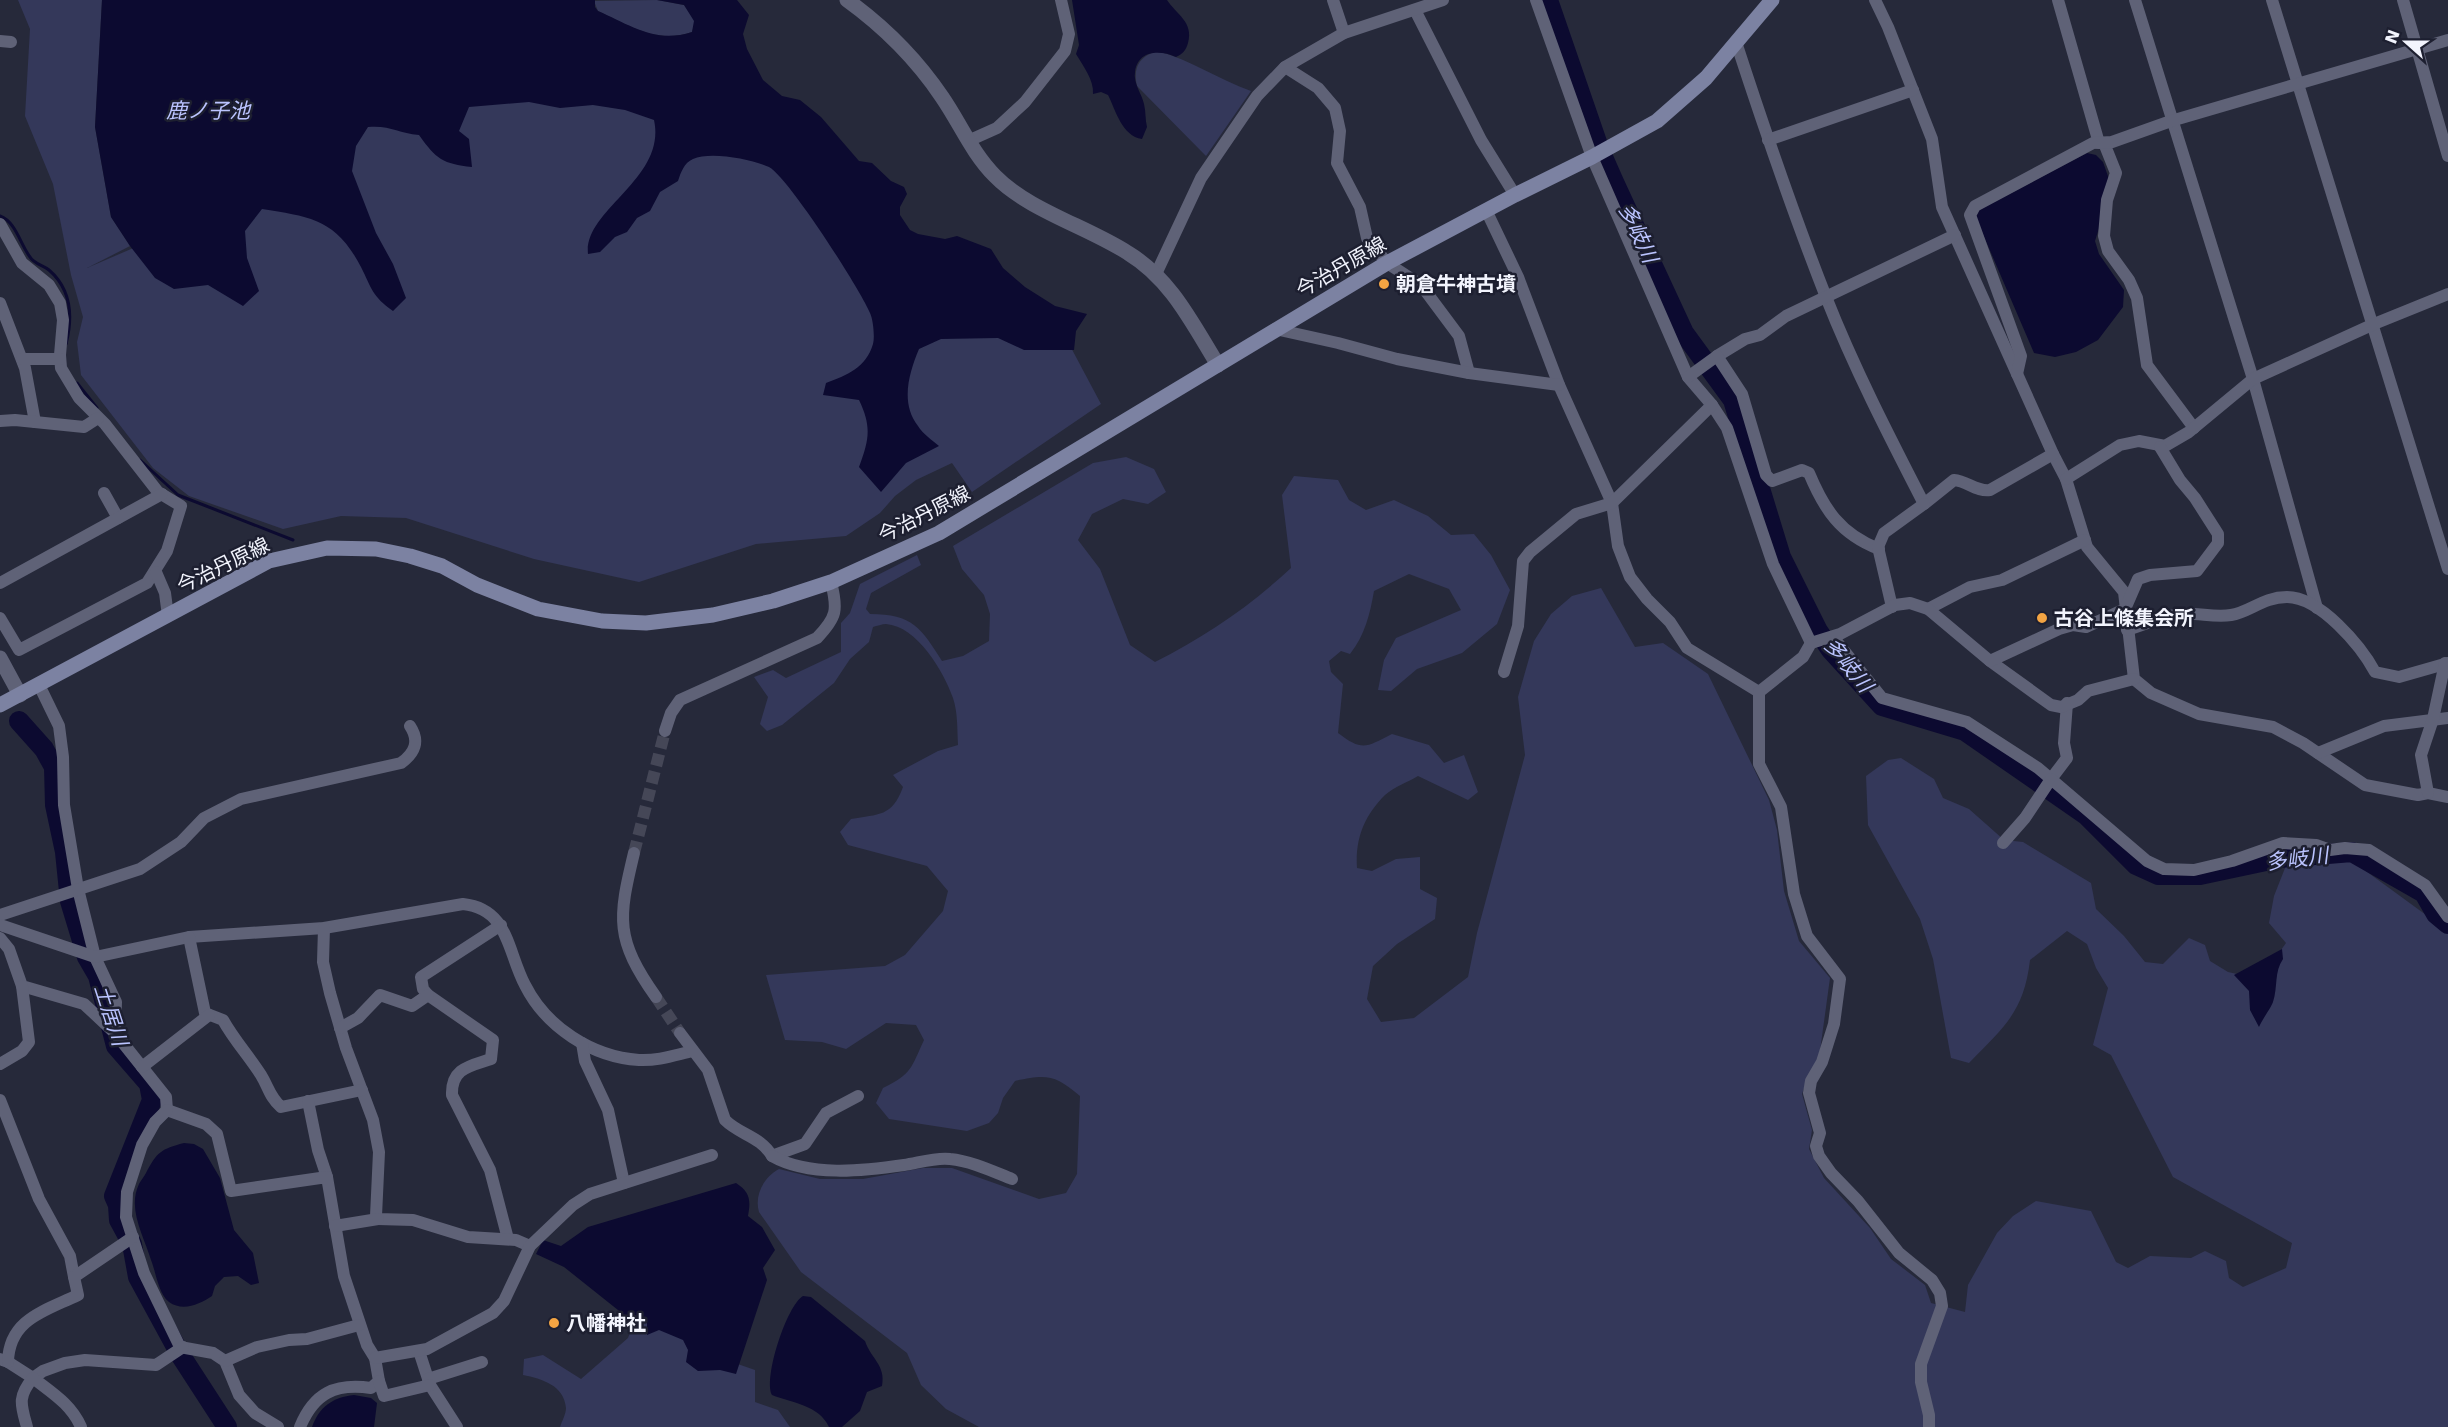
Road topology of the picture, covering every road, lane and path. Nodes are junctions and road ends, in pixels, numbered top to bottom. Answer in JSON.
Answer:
{"nodes":[{"id":1,"x":847,"y":0,"type":"edge"},
{"id":2,"x":1061,"y":0,"type":"edge"},
{"id":3,"x":1333,"y":0,"type":"edge"},
{"id":4,"x":1443,"y":0,"type":"edge"},
{"id":5,"x":1536,"y":0,"type":"edge"},
{"id":6,"x":1772,"y":0,"type":"edge"},
{"id":7,"x":1875,"y":0,"type":"edge"},
{"id":8,"x":2058,"y":0,"type":"edge"},
{"id":9,"x":2136,"y":0,"type":"edge"},
{"id":10,"x":2272,"y":0,"type":"edge"},
{"id":11,"x":2403,"y":0,"type":"edge"},
{"id":12,"x":1415,"y":10,"type":"junction"},
{"id":13,"x":1344,"y":33,"type":"junction"},
{"id":14,"x":2448,"y":40,"type":"edge"},
{"id":15,"x":1736,"y":42,"type":"junction"},
{"id":16,"x":2416,"y":49,"type":"junction"},
{"id":17,"x":1285,"y":67,"type":"junction"},
{"id":18,"x":2298,"y":84,"type":"junction"},
{"id":19,"x":1913,"y":90,"type":"junction"},
{"id":20,"x":2171,"y":121,"type":"junction"},
{"id":21,"x":1768,"y":140,"type":"junction"},
{"id":22,"x":968,"y":141,"type":"junction"},
{"id":23,"x":2101,"y":143,"type":"junction"},
{"id":24,"x":2448,"y":156,"type":"edge"},
{"id":25,"x":1592,"y":157,"type":"junction"},
{"id":26,"x":1515,"y":195,"type":"junction"},
{"id":27,"x":1486,"y":210,"type":"junction"},
{"id":28,"x":2,"y":230,"type":"edge"},
{"id":29,"x":1955,"y":235,"type":"junction"},
{"id":30,"x":1387,"y":263,"type":"junction"},
{"id":31,"x":1156,"y":274,"type":"junction"},
{"id":32,"x":2448,"y":294,"type":"edge"},
{"id":33,"x":1826,"y":298,"type":"junction"},
{"id":34,"x":0,"y":303,"type":"edge"},
{"id":35,"x":2374,"y":324,"type":"junction"},
{"id":36,"x":1275,"y":329,"type":"junction"},
{"id":37,"x":1717,"y":356,"type":"junction"},
{"id":38,"x":22,"y":359,"type":"junction"},
{"id":39,"x":60,"y":359,"type":"junction"},
{"id":40,"x":1218,"y":365,"type":"junction"},
{"id":41,"x":1469,"y":373,"type":"junction"},
{"id":42,"x":2017,"y":374,"type":"junction"},
{"id":43,"x":1688,"y":377,"type":"junction"},
{"id":44,"x":2253,"y":379,"type":"junction"},
{"id":45,"x":1559,"y":385,"type":"junction"},
{"id":46,"x":1712,"y":405,"type":"junction"},
{"id":47,"x":98,"y":418,"type":"junction"},
{"id":48,"x":0,"y":421,"type":"edge"},
{"id":49,"x":35,"y":422,"type":"junction"},
{"id":50,"x":2194,"y":428,"type":"junction"},
{"id":51,"x":2160,"y":447,"type":"junction"},
{"id":52,"x":2053,"y":454,"type":"junction"},
{"id":53,"x":2066,"y":479,"type":"junction"},
{"id":54,"x":104,"y":493,"type":"dead end"},
{"id":55,"x":162,"y":494,"type":"junction"},
{"id":56,"x":1612,"y":503,"type":"junction"},
{"id":57,"x":1924,"y":504,"type":"junction"},
{"id":58,"x":118,"y":518,"type":"junction"},
{"id":59,"x":2085,"y":540,"type":"junction"},
{"id":60,"x":1879,"y":549,"type":"junction"},
{"id":61,"x":2448,"y":569,"type":"edge"},
{"id":62,"x":156,"y":572,"type":"junction"},
{"id":63,"x":831,"y":582,"type":"junction"},
{"id":64,"x":0,"y":583,"type":"edge"},
{"id":65,"x":1892,"y":607,"type":"junction"},
{"id":66,"x":2317,"y":608,"type":"junction"},
{"id":67,"x":1928,"y":609,"type":"junction"},
{"id":68,"x":2125,"y":609,"type":"junction"},
{"id":69,"x":168,"y":616,"type":"junction"},
{"id":70,"x":0,"y":618,"type":"edge"},
{"id":71,"x":2127,"y":630,"type":"junction"},
{"id":72,"x":1833,"y":637,"type":"junction"},
{"id":73,"x":1814,"y":642,"type":"junction"},
{"id":74,"x":0,"y":658,"type":"edge"},
{"id":75,"x":1990,"y":661,"type":"junction"},
{"id":76,"x":2447,"y":663,"type":"edge"},
{"id":77,"x":1504,"y":672,"type":"dead end"},
{"id":78,"x":2133,"y":679,"type":"junction"},
{"id":79,"x":39,"y":685,"type":"junction"},
{"id":80,"x":1759,"y":692,"type":"junction"},
{"id":81,"x":20,"y":694,"type":"junction"},
{"id":82,"x":2067,"y":703,"type":"junction"},
{"id":83,"x":0,"y":705,"type":"edge"},
{"id":84,"x":2448,"y":718,"type":"edge"},
{"id":85,"x":2433,"y":719,"type":"junction"},
{"id":86,"x":410,"y":726,"type":"dead end"},
{"id":87,"x":665,"y":731,"type":"tunnel mouth"},
{"id":88,"x":2318,"y":753,"type":"junction"},
{"id":89,"x":2051,"y":780,"type":"junction"},
{"id":90,"x":2428,"y":793,"type":"junction"},
{"id":91,"x":2448,"y":797,"type":"edge"},
{"id":92,"x":2002,"y":843,"type":"dead end"},
{"id":93,"x":634,"y":853,"type":"tunnel mouth"},
{"id":94,"x":78,"y":889,"type":"junction"},
{"id":95,"x":0,"y":915,"type":"edge"},
{"id":96,"x":2448,"y":917,"type":"edge"},
{"id":97,"x":0,"y":925,"type":"edge"},
{"id":98,"x":501,"y":926,"type":"junction"},
{"id":99,"x":324,"y":928,"type":"junction"},
{"id":100,"x":189,"y":937,"type":"junction"},
{"id":101,"x":0,"y":938,"type":"edge"},
{"id":102,"x":95,"y":957,"type":"junction"},
{"id":103,"x":22,"y":986,"type":"junction"},
{"id":104,"x":428,"y":995,"type":"junction"},
{"id":105,"x":656,"y":997,"type":"tunnel mouth"},
{"id":106,"x":210,"y":1015,"type":"junction"},
{"id":107,"x":340,"y":1028,"type":"junction"},
{"id":108,"x":116,"y":1033,"type":"junction"},
{"id":109,"x":681,"y":1033,"type":"tunnel mouth"},
{"id":110,"x":582,"y":1043,"type":"junction"},
{"id":111,"x":693,"y":1051,"type":"junction"},
{"id":112,"x":0,"y":1064,"type":"edge"},
{"id":113,"x":142,"y":1067,"type":"junction"},
{"id":114,"x":362,"y":1090,"type":"junction"},
{"id":115,"x":858,"y":1096,"type":"dead end"},
{"id":116,"x":0,"y":1101,"type":"edge"},
{"id":117,"x":308,"y":1101,"type":"junction"},
{"id":118,"x":167,"y":1110,"type":"junction"},
{"id":119,"x":712,"y":1155,"type":"dead end"},
{"id":120,"x":772,"y":1156,"type":"junction"},
{"id":121,"x":327,"y":1177,"type":"junction"},
{"id":122,"x":1012,"y":1179,"type":"dead end"},
{"id":123,"x":624,"y":1183,"type":"junction"},
{"id":124,"x":378,"y":1219,"type":"junction"},
{"id":125,"x":336,"y":1226,"type":"junction"},
{"id":126,"x":133,"y":1237,"type":"junction"},
{"id":127,"x":507,"y":1239,"type":"junction"},
{"id":128,"x":530,"y":1246,"type":"junction"},
{"id":129,"x":74,"y":1276,"type":"junction"},
{"id":130,"x":359,"y":1325,"type":"junction"},
{"id":131,"x":182,"y":1348,"type":"junction"},
{"id":132,"x":419,"y":1351,"type":"junction"},
{"id":133,"x":375,"y":1358,"type":"junction"},
{"id":134,"x":225,"y":1360,"type":"junction"},
{"id":135,"x":4,"y":1361,"type":"edge"},
{"id":136,"x":482,"y":1362,"type":"dead end"},
{"id":137,"x":33,"y":1378,"type":"junction"},
{"id":138,"x":379,"y":1381,"type":"junction"},
{"id":139,"x":429,"y":1382,"type":"junction"},
{"id":140,"x":272,"y":1426,"type":"edge"},
{"id":141,"x":27,"y":1427,"type":"edge"},
{"id":142,"x":81,"y":1427,"type":"edge"},
{"id":143,"x":300,"y":1427,"type":"edge"},
{"id":144,"x":457,"y":1427,"type":"edge"},
{"id":145,"x":1929,"y":1427,"type":"edge"}],
"edges":[{"from":1,"to":22,"type":"street"},
{"from":2,"to":22,"type":"street"},
{"from":3,"to":13,"type":"street"},
{"from":4,"to":12,"type":"street"},
{"from":5,"to":25,"type":"street"},
{"from":6,"to":15,"type":"main road","name":"今治丹原線"},
{"from":7,"to":19,"type":"street"},
{"from":8,"to":23,"type":"street"},
{"from":9,"to":20,"type":"street"},
{"from":10,"to":18,"type":"street"},
{"from":11,"to":16,"type":"street"},
{"from":12,"to":13,"type":"street"},
{"from":12,"to":26,"type":"street"},
{"from":13,"to":17,"type":"street"},
{"from":14,"to":16,"type":"street"},
{"from":15,"to":21,"type":"street"},
{"from":15,"to":25,"type":"main road","name":"今治丹原線"},
{"from":16,"to":18,"type":"street"},
{"from":16,"to":24,"type":"street"},
{"from":17,"to":30,"type":"street"},
{"from":17,"to":31,"type":"street"},
{"from":18,"to":20,"type":"street"},
{"from":18,"to":35,"type":"street"},
{"from":19,"to":21,"type":"street"},
{"from":19,"to":29,"type":"street"},
{"from":20,"to":23,"type":"street"},
{"from":20,"to":44,"type":"street"},
{"from":21,"to":33,"type":"street"},
{"from":22,"to":31,"type":"street"},
{"from":23,"to":42,"type":"street"},
{"from":23,"to":50,"type":"street"},
{"from":25,"to":26,"type":"main road","name":"今治丹原線"},
{"from":25,"to":43,"type":"street"},
{"from":26,"to":27,"type":"main road","name":"今治丹原線"},
{"from":27,"to":30,"type":"main road","name":"今治丹原線"},
{"from":27,"to":45,"type":"street"},
{"from":28,"to":39,"type":"street"},
{"from":29,"to":33,"type":"street"},
{"from":29,"to":42,"type":"street"},
{"from":30,"to":36,"type":"main road","name":"今治丹原線"},
{"from":30,"to":41,"type":"street"},
{"from":31,"to":40,"type":"street"},
{"from":32,"to":35,"type":"street"},
{"from":33,"to":37,"type":"street"},
{"from":33,"to":57,"type":"street"},
{"from":34,"to":38,"type":"street"},
{"from":35,"to":44,"type":"street"},
{"from":35,"to":61,"type":"street"},
{"from":36,"to":40,"type":"main road","name":"今治丹原線"},
{"from":36,"to":41,"type":"street"},
{"from":37,"to":43,"type":"street"},
{"from":37,"to":60,"type":"street"},
{"from":38,"to":39,"type":"street"},
{"from":38,"to":49,"type":"street"},
{"from":39,"to":47,"type":"street"},
{"from":40,"to":63,"type":"main road","name":"今治丹原線"},
{"from":41,"to":45,"type":"street"},
{"from":42,"to":52,"type":"street"},
{"from":43,"to":46,"type":"street"},
{"from":44,"to":50,"type":"street"},
{"from":44,"to":66,"type":"street"},
{"from":45,"to":56,"type":"street"},
{"from":46,"to":56,"type":"street"},
{"from":46,"to":73,"type":"street"},
{"from":47,"to":49,"type":"street"},
{"from":47,"to":55,"type":"street"},
{"from":48,"to":49,"type":"street"},
{"from":50,"to":51,"type":"street"},
{"from":51,"to":53,"type":"street"},
{"from":51,"to":68,"type":"street"},
{"from":52,"to":53,"type":"street"},
{"from":52,"to":57,"type":"street"},
{"from":53,"to":59,"type":"street"},
{"from":54,"to":58,"type":"street"},
{"from":55,"to":58,"type":"street"},
{"from":55,"to":62,"type":"street"},
{"from":56,"to":77,"type":"street"},
{"from":56,"to":80,"type":"street"},
{"from":57,"to":60,"type":"street"},
{"from":58,"to":64,"type":"street"},
{"from":59,"to":67,"type":"street"},
{"from":59,"to":68,"type":"street"},
{"from":60,"to":65,"type":"street"},
{"from":62,"to":69,"type":"street"},
{"from":62,"to":70,"type":"street"},
{"from":63,"to":69,"type":"main road","name":"今治丹原線"},
{"from":63,"to":87,"type":"street"},
{"from":65,"to":67,"type":"street"},
{"from":65,"to":72,"type":"street"},
{"from":66,"to":71,"type":"street"},
{"from":66,"to":76,"type":"street"},
{"from":67,"to":75,"type":"street"},
{"from":68,"to":71,"type":"street"},
{"from":68,"to":75,"type":"street"},
{"from":69,"to":79,"type":"main road","name":"今治丹原線"},
{"from":71,"to":78,"type":"street"},
{"from":72,"to":73,"type":"street"},
{"from":72,"to":89,"type":"street"},
{"from":73,"to":80,"type":"street"},
{"from":74,"to":81,"type":"street"},
{"from":75,"to":82,"type":"street"},
{"from":76,"to":85,"type":"street"},
{"from":78,"to":82,"type":"street"},
{"from":78,"to":88,"type":"street"},
{"from":79,"to":81,"type":"main road","name":"今治丹原線"},
{"from":79,"to":94,"type":"street"},
{"from":80,"to":145,"type":"street"},
{"from":81,"to":83,"type":"main road","name":"今治丹原線"},
{"from":82,"to":89,"type":"street"},
{"from":84,"to":85,"type":"street"},
{"from":85,"to":88,"type":"street"},
{"from":85,"to":90,"type":"street"},
{"from":86,"to":94,"type":"street"},
{"from":88,"to":90,"type":"street"},
{"from":89,"to":92,"type":"street"},
{"from":89,"to":96,"type":"street"},
{"from":90,"to":91,"type":"street"},
{"from":93,"to":105,"type":"street"},
{"from":94,"to":95,"type":"street"},
{"from":94,"to":102,"type":"street"},
{"from":97,"to":102,"type":"street"},
{"from":98,"to":99,"type":"street"},
{"from":98,"to":104,"type":"street"},
{"from":98,"to":110,"type":"street"},
{"from":99,"to":100,"type":"street"},
{"from":99,"to":107,"type":"street"},
{"from":100,"to":102,"type":"street"},
{"from":100,"to":106,"type":"street"},
{"from":101,"to":103,"type":"street"},
{"from":102,"to":108,"type":"street"},
{"from":103,"to":108,"type":"street"},
{"from":103,"to":112,"type":"street"},
{"from":104,"to":107,"type":"street"},
{"from":104,"to":127,"type":"street"},
{"from":106,"to":113,"type":"street"},
{"from":106,"to":117,"type":"street"},
{"from":107,"to":114,"type":"street"},
{"from":108,"to":113,"type":"street"},
{"from":109,"to":111,"type":"street"},
{"from":110,"to":111,"type":"street"},
{"from":110,"to":123,"type":"street"},
{"from":111,"to":120,"type":"street"},
{"from":113,"to":118,"type":"street"},
{"from":114,"to":117,"type":"street"},
{"from":114,"to":124,"type":"street"},
{"from":115,"to":120,"type":"street"},
{"from":116,"to":129,"type":"street"},
{"from":117,"to":121,"type":"street"},
{"from":118,"to":121,"type":"street"},
{"from":118,"to":126,"type":"street"},
{"from":119,"to":123,"type":"street"},
{"from":120,"to":122,"type":"street"},
{"from":121,"to":125,"type":"street"},
{"from":123,"to":128,"type":"street"},
{"from":124,"to":125,"type":"street"},
{"from":124,"to":127,"type":"street"},
{"from":125,"to":130,"type":"street"},
{"from":126,"to":129,"type":"street"},
{"from":126,"to":131,"type":"street"},
{"from":127,"to":128,"type":"street"},
{"from":128,"to":132,"type":"street"},
{"from":129,"to":135,"type":"street"},
{"from":130,"to":133,"type":"street"},
{"from":130,"to":134,"type":"street"},
{"from":131,"to":134,"type":"street"},
{"from":131,"to":137,"type":"street"},
{"from":132,"to":133,"type":"street"},
{"from":132,"to":139,"type":"street"},
{"from":133,"to":138,"type":"street"},
{"from":134,"to":140,"type":"street"},
{"from":135,"to":137,"type":"street"},
{"from":136,"to":139,"type":"street"},
{"from":137,"to":141,"type":"street"},
{"from":137,"to":142,"type":"street"},
{"from":138,"to":139,"type":"street"},
{"from":138,"to":143,"type":"street"},
{"from":139,"to":144,"type":"street"}]}
